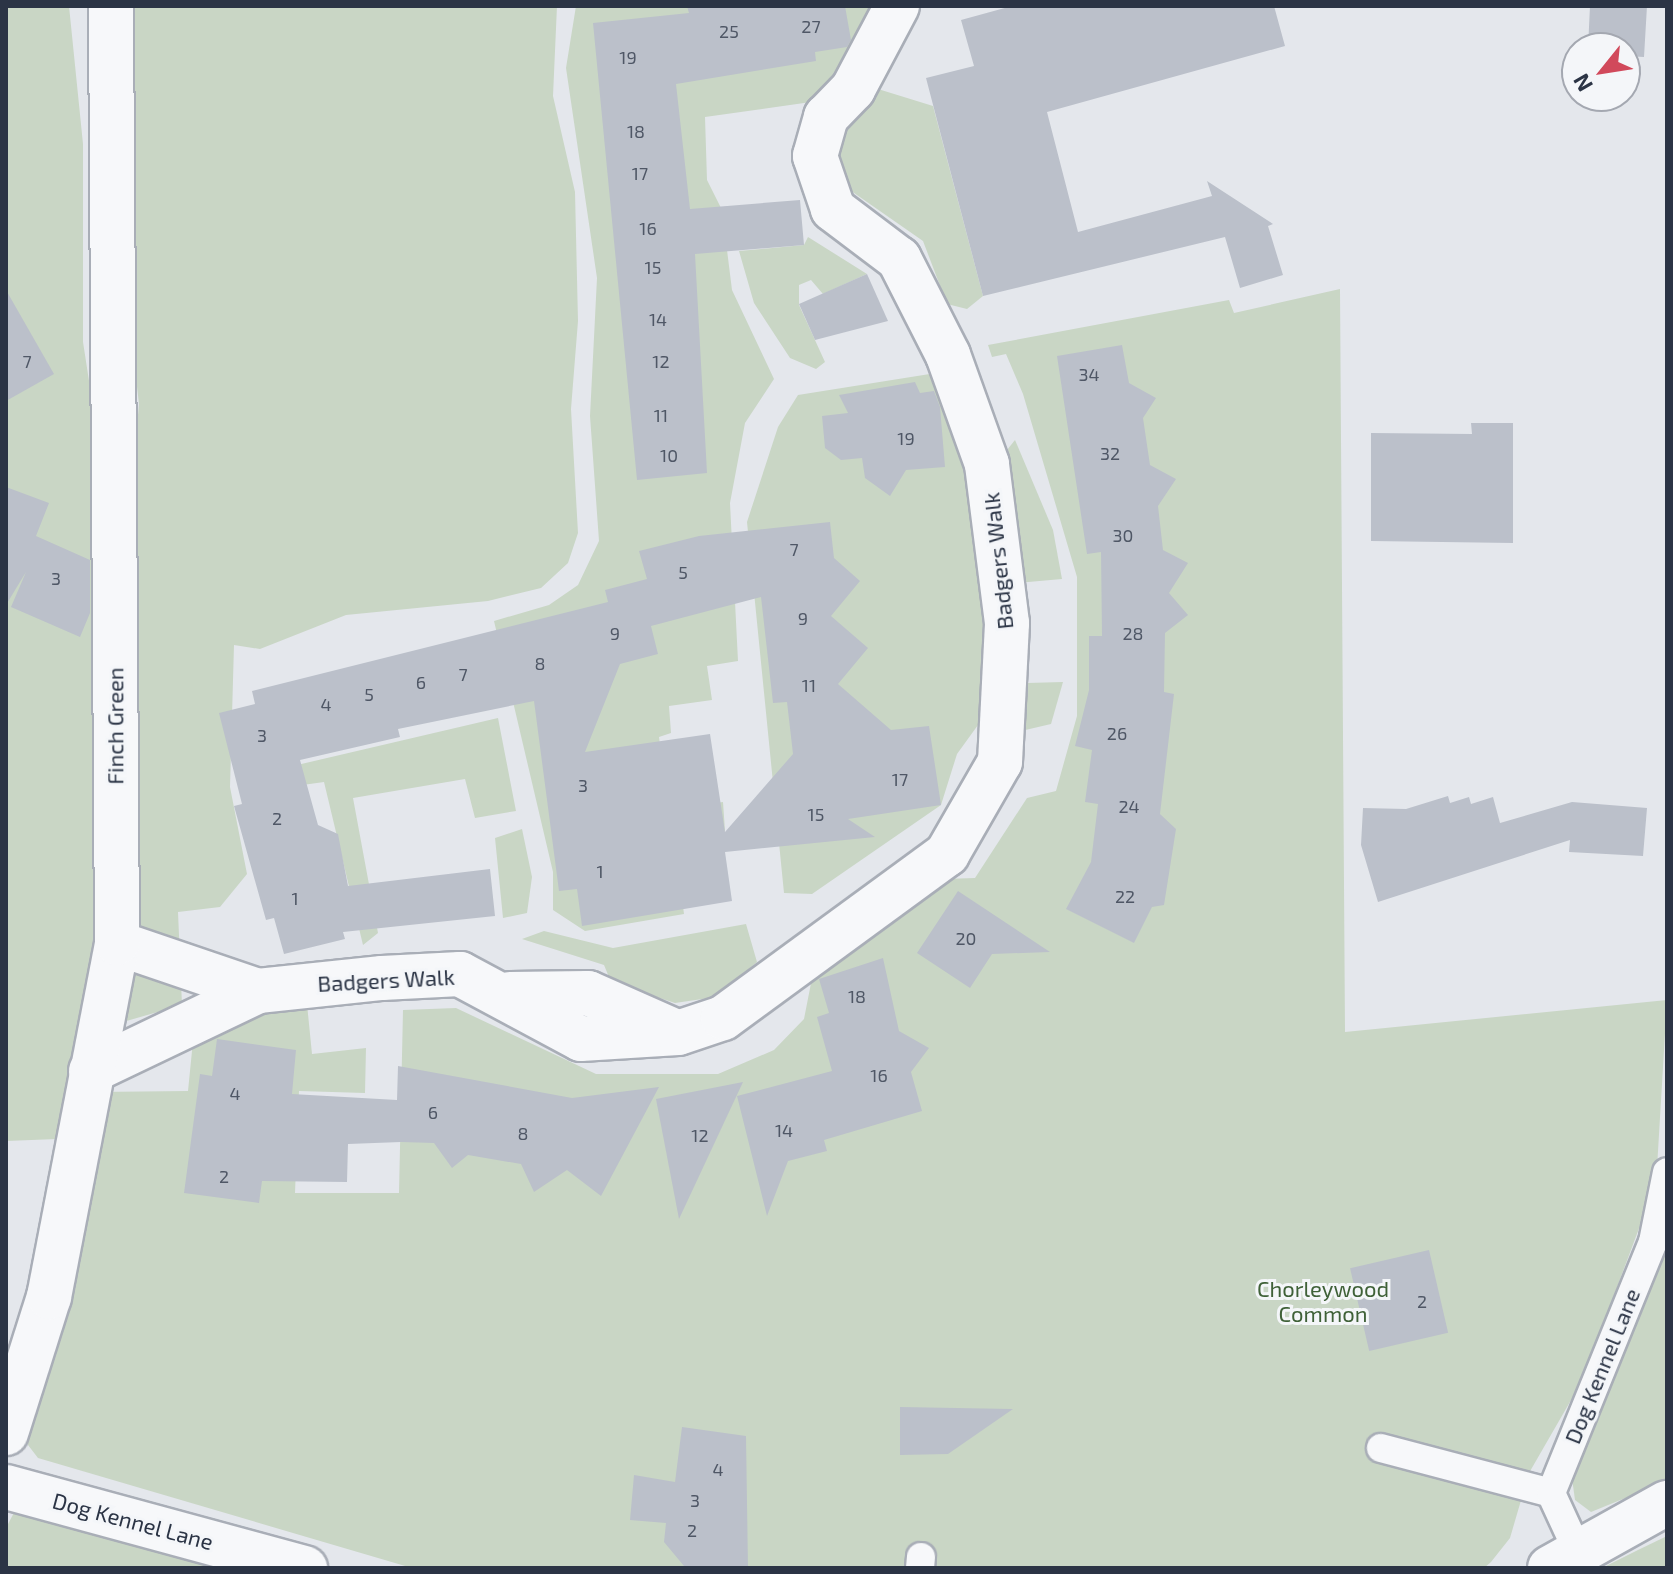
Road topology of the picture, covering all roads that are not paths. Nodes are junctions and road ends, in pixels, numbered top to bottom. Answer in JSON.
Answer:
{"nodes":[{"id":1,"x":111,"y":6,"type":"edge"},
{"id":2,"x":897,"y":6,"type":"edge"},
{"id":3,"x":117,"y":943,"type":"junction"},
{"id":4,"x":258,"y":991,"type":"junction"},
{"id":5,"x":91,"y":1071,"type":"junction"},
{"id":6,"x":1667,"y":1172,"type":"edge"},
{"id":7,"x":6,"y":1433,"type":"edge"},
{"id":8,"x":1381,"y":1448,"type":"dead end"},
{"id":9,"x":6,"y":1487,"type":"edge"},
{"id":10,"x":1551,"y":1493,"type":"junction"},
{"id":11,"x":1667,"y":1503,"type":"edge"},
{"id":12,"x":1565,"y":1561,"type":"edge"},
{"id":13,"x":305,"y":1568,"type":"edge"}],
"edges":[{"from":1,"to":3,"type":"street","name":"Finch Green"},
{"from":2,"to":4,"type":"street","name":"Badgers Walk"},
{"from":3,"to":4,"type":"street","name":"Badgers Walk"},
{"from":3,"to":5,"type":"street","name":"Finch Green"},
{"from":4,"to":5,"type":"street","name":"Badgers Walk"},
{"from":5,"to":7,"type":"street","name":"Finch Green"},
{"from":6,"to":10,"type":"lane","name":"Dog Kennel Lane"},
{"from":8,"to":10,"type":"lane"},
{"from":9,"to":13,"type":"street","name":"Dog Kennel Lane"},
{"from":10,"to":12,"type":"lane"},
{"from":11,"to":12,"type":"street"}]}
